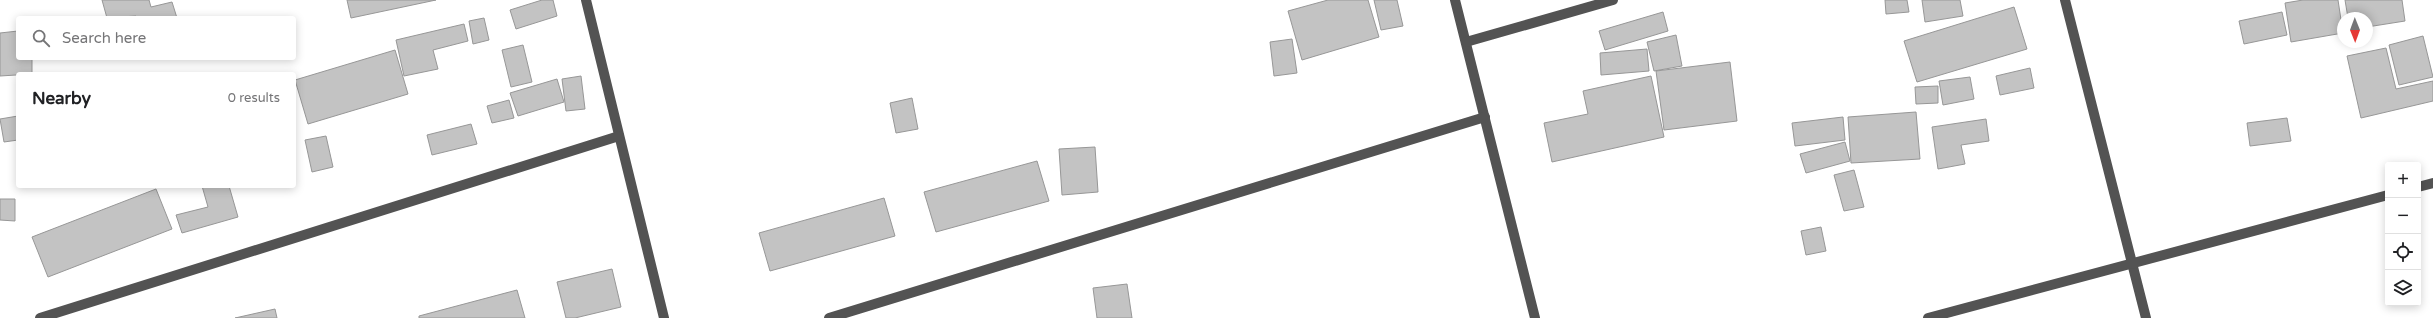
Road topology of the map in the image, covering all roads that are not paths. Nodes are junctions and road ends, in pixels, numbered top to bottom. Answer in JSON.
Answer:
{"nodes":[{"id":1,"x":586,"y":0,"type":"edge"},
{"id":2,"x":1455,"y":0,"type":"edge"},
{"id":3,"x":1613,"y":0,"type":"edge"},
{"id":4,"x":2065,"y":0,"type":"edge"},
{"id":5,"x":1466,"y":42,"type":"junction"},
{"id":6,"x":1485,"y":117,"type":"junction"},
{"id":7,"x":619,"y":136,"type":"junction"},
{"id":8,"x":2433,"y":183,"type":"edge"},
{"id":9,"x":2421,"y":186,"type":"edge"},
{"id":10,"x":2385,"y":196,"type":"edge"},
{"id":11,"x":2131,"y":264,"type":"junction"},
{"id":12,"x":40,"y":318,"type":"edge"},
{"id":13,"x":664,"y":318,"type":"edge"},
{"id":14,"x":829,"y":318,"type":"edge"},
{"id":15,"x":1535,"y":318,"type":"edge"},
{"id":16,"x":1928,"y":318,"type":"edge"},
{"id":17,"x":2146,"y":318,"type":"edge"}],
"edges":[{"from":1,"to":7,"type":"street"},
{"from":2,"to":5,"type":"street"},
{"from":3,"to":5,"type":"street"},
{"from":4,"to":11,"type":"street"},
{"from":5,"to":6,"type":"street"},
{"from":6,"to":14,"type":"street"},
{"from":6,"to":15,"type":"street"},
{"from":7,"to":12,"type":"street"},
{"from":7,"to":13,"type":"street"},
{"from":8,"to":9,"type":"street"},
{"from":10,"to":11,"type":"street"},
{"from":11,"to":16,"type":"street"},
{"from":11,"to":17,"type":"street"}]}
